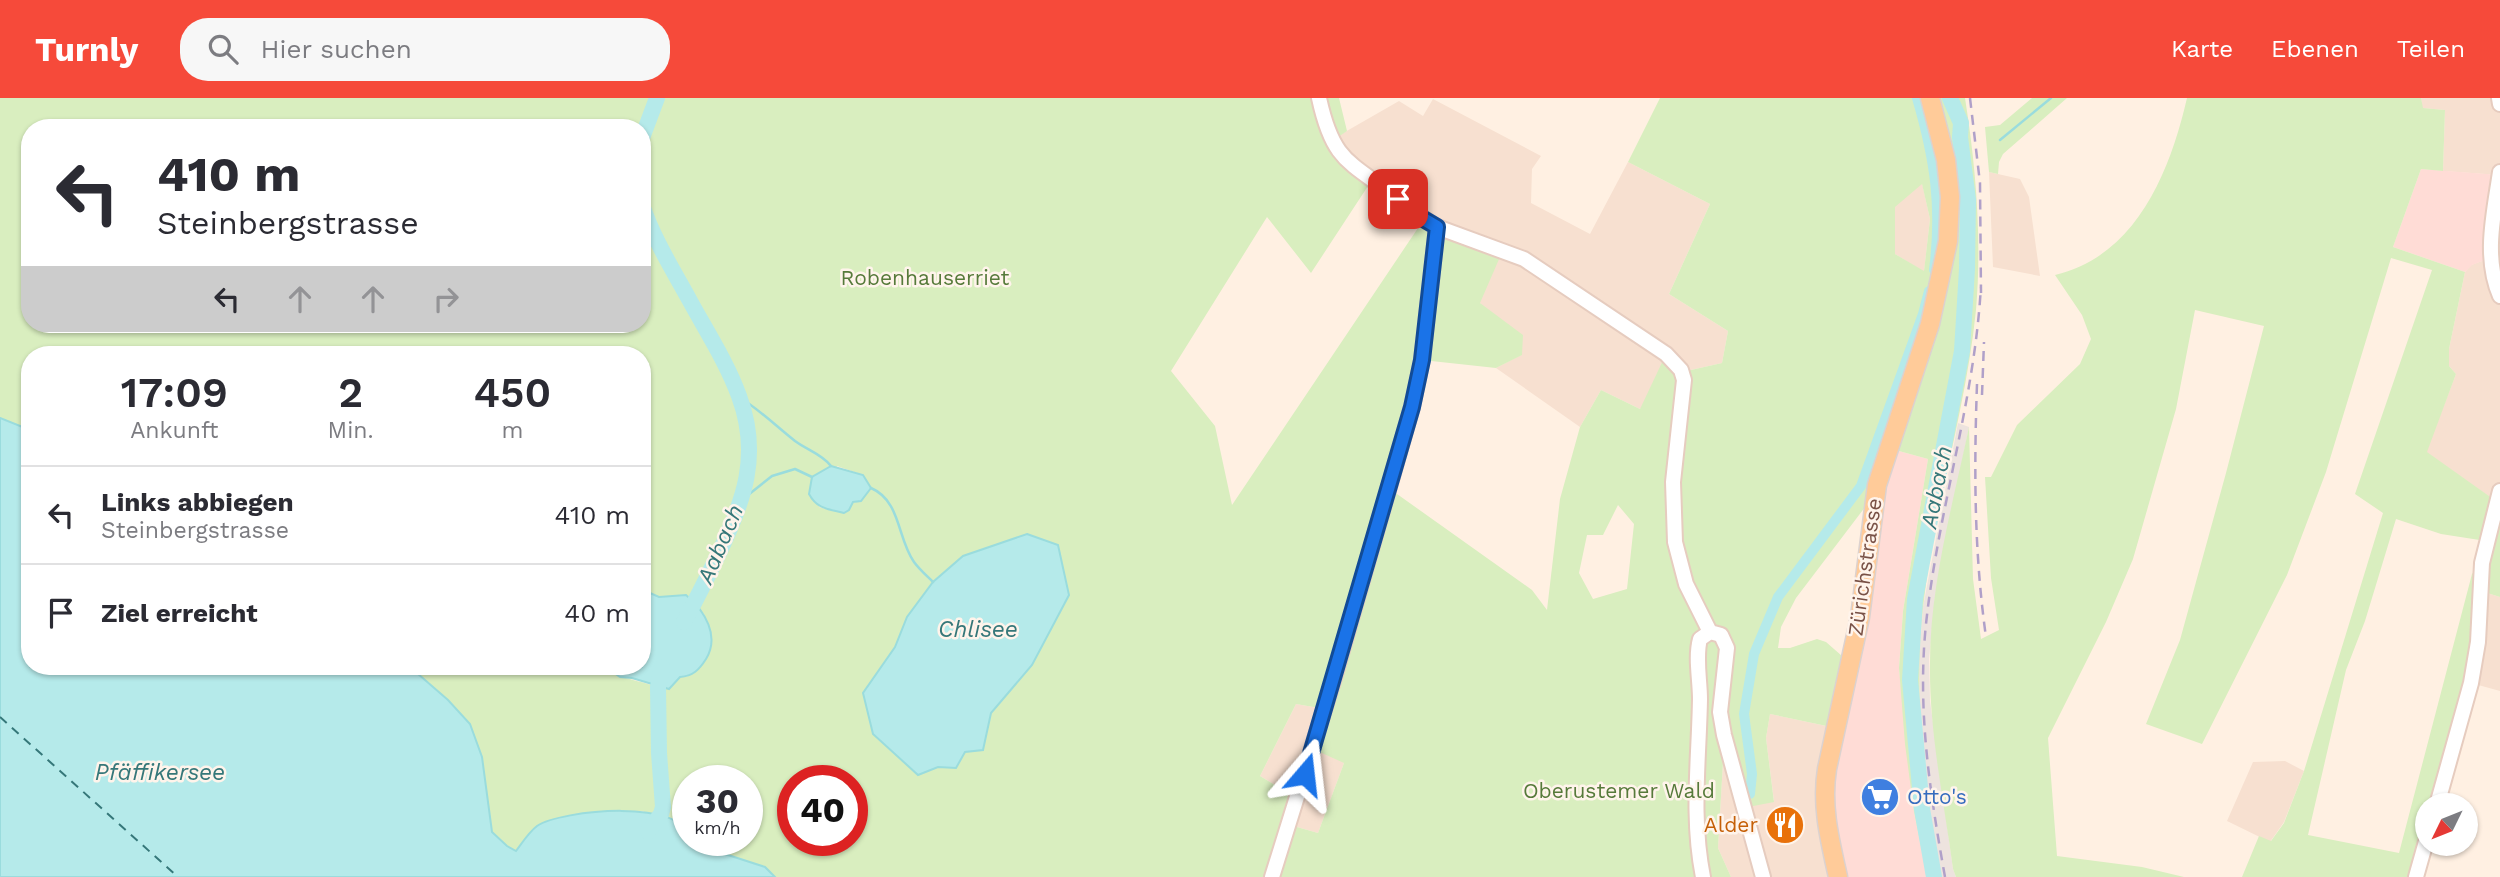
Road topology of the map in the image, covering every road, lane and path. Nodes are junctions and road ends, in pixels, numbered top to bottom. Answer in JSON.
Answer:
{"nodes":[{"id":1,"x":1319,"y":98,"type":"edge"},
{"id":2,"x":1930,"y":98,"type":"edge"},
{"id":3,"x":2499,"y":98,"type":"edge"},
{"id":4,"x":2500,"y":104,"type":"edge"},
{"id":5,"x":2500,"y":172,"type":"edge"},
{"id":6,"x":1437,"y":227,"type":"junction"},
{"id":7,"x":2500,"y":296,"type":"edge"},
{"id":8,"x":2500,"y":491,"type":"edge"},
{"id":9,"x":1710,"y":632,"type":"junction"},
{"id":10,"x":2440,"y":793,"type":"edge"},
{"id":11,"x":2422,"y":856,"type":"edge"},
{"id":12,"x":1272,"y":877,"type":"edge"},
{"id":13,"x":1703,"y":877,"type":"edge"},
{"id":14,"x":1763,"y":877,"type":"edge"},
{"id":15,"x":1838,"y":877,"type":"edge"},
{"id":16,"x":2416,"y":877,"type":"edge"}],
"edges":[{"from":1,"to":6,"type":"street"},
{"from":2,"to":15,"type":"main road","name":"Zürichstrasse"},
{"from":3,"to":4,"type":"street"},
{"from":5,"to":7,"type":"street"},
{"from":6,"to":9,"type":"street"},
{"from":6,"to":12,"type":"street"},
{"from":8,"to":10,"type":"street"},
{"from":9,"to":13,"type":"street"},
{"from":9,"to":14,"type":"street"},
{"from":11,"to":16,"type":"street"}]}
